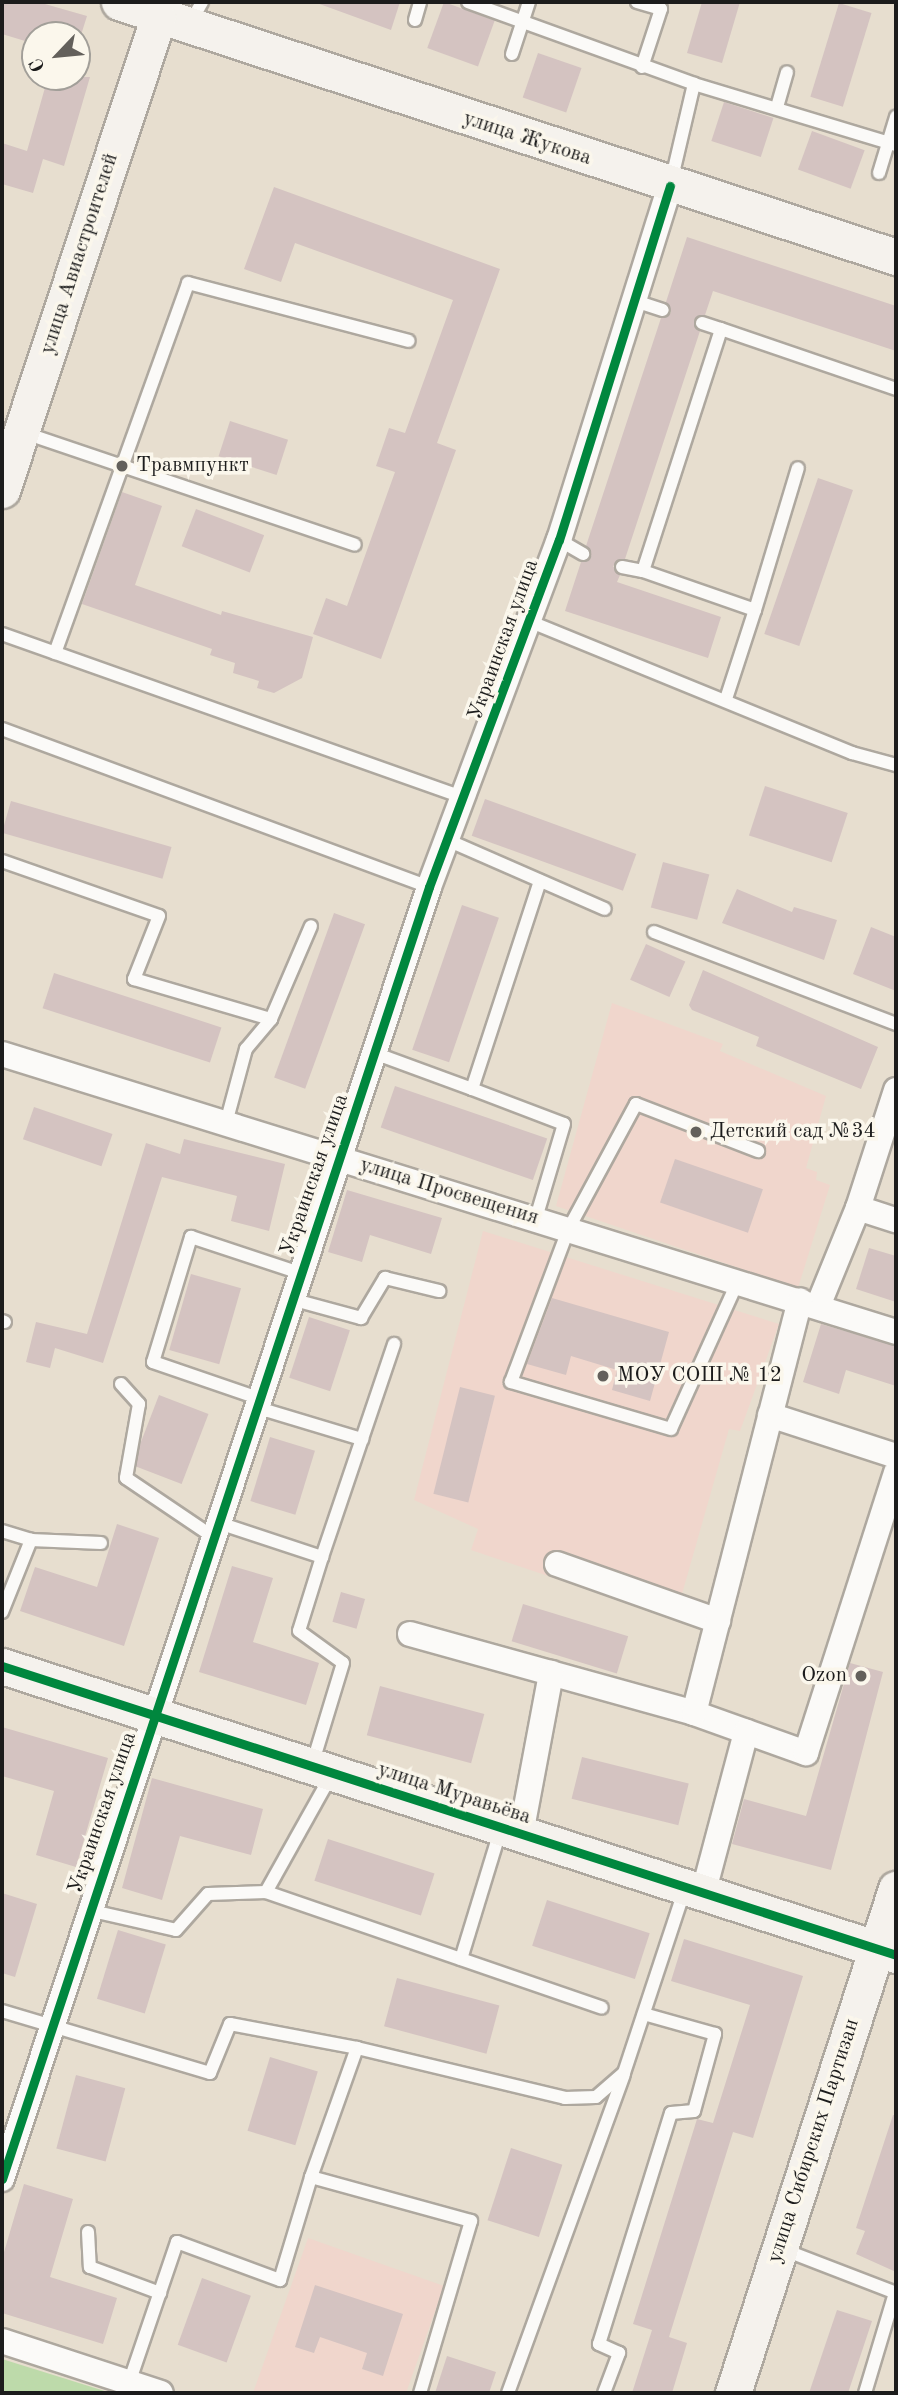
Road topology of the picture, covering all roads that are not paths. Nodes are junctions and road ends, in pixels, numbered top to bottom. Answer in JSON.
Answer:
{"nodes":[{"id":1,"x":119,"y":2,"type":"edge"},
{"id":2,"x":420,"y":2,"type":"edge"},
{"id":3,"x":468,"y":2,"type":"edge"},
{"id":4,"x":528,"y":2,"type":"edge"},
{"id":5,"x":637,"y":2,"type":"edge"},
{"id":6,"x":182,"y":15,"type":"edge"},
{"id":7,"x":415,"y":20,"type":"dead end"},
{"id":8,"x":522,"y":22,"type":"junction"},
{"id":9,"x":512,"y":54,"type":"dead end"},
{"id":10,"x":642,"y":67,"type":"junction"},
{"id":11,"x":787,"y":72,"type":"dead end"},
{"id":12,"x":694,"y":84,"type":"junction"},
{"id":13,"x":777,"y":107,"type":"junction"},
{"id":14,"x":896,"y":117,"type":"edge"},
{"id":15,"x":892,"y":143,"type":"edge"},
{"id":16,"x":879,"y":173,"type":"dead end"},
{"id":17,"x":670,"y":186,"type":"junction"},
{"id":18,"x":896,"y":257,"type":"edge"},
{"id":19,"x":635,"y":301,"type":"junction"},
{"id":20,"x":663,"y":310,"type":"dead end"},
{"id":21,"x":702,"y":323,"type":"dead end"},
{"id":22,"x":721,"y":329,"type":"junction"},
{"id":23,"x":409,"y":341,"type":"dead end"},
{"id":24,"x":896,"y":389,"type":"edge"},
{"id":25,"x":21,"y":432,"type":"junction"},
{"id":26,"x":122,"y":466,"type":"junction"},
{"id":27,"x":798,"y":468,"type":"dead end"},
{"id":28,"x":2,"y":490,"type":"edge"},
{"id":29,"x":559,"y":540,"type":"junction"},
{"id":30,"x":355,"y":545,"type":"dead end"},
{"id":31,"x":583,"y":554,"type":"dead end"},
{"id":32,"x":622,"y":567,"type":"dead end"},
{"id":33,"x":643,"y":571,"type":"junction"},
{"id":34,"x":755,"y":610,"type":"junction"},
{"id":35,"x":531,"y":622,"type":"junction"},
{"id":36,"x":2,"y":634,"type":"edge"},
{"id":37,"x":55,"y":653,"type":"junction"},
{"id":38,"x":726,"y":699,"type":"junction"},
{"id":39,"x":2,"y":729,"type":"edge"},
{"id":40,"x":896,"y":765,"type":"edge"},
{"id":41,"x":464,"y":798,"type":"junction"},
{"id":42,"x":447,"y":840,"type":"junction"},
{"id":43,"x":2,"y":861,"type":"edge"},
{"id":44,"x":540,"y":881,"type":"junction"},
{"id":45,"x":429,"y":887,"type":"junction"},
{"id":46,"x":605,"y":909,"type":"dead end"},
{"id":47,"x":311,"y":926,"type":"dead end"},
{"id":48,"x":654,"y":932,"type":"dead end"},
{"id":49,"x":271,"y":1019,"type":"junction"},
{"id":50,"x":896,"y":1024,"type":"edge"},
{"id":51,"x":374,"y":1053,"type":"junction"},
{"id":52,"x":2,"y":1054,"type":"edge"},
{"id":53,"x":472,"y":1089,"type":"junction"},
{"id":54,"x":896,"y":1090,"type":"edge"},
{"id":55,"x":226,"y":1123,"type":"junction"},
{"id":56,"x":758,"y":1151,"type":"dead end"},
{"id":57,"x":339,"y":1157,"type":"junction"},
{"id":58,"x":858,"y":1208,"type":"junction"},
{"id":59,"x":536,"y":1219,"type":"junction"},
{"id":60,"x":896,"y":1220,"type":"edge"},
{"id":61,"x":569,"y":1228,"type":"junction"},
{"id":62,"x":300,"y":1273,"type":"junction"},
{"id":63,"x":738,"y":1281,"type":"junction"},
{"id":64,"x":439,"y":1291,"type":"dead end"},
{"id":65,"x":291,"y":1299,"type":"junction"},
{"id":66,"x":809,"y":1303,"type":"junction"},
{"id":67,"x":896,"y":1332,"type":"edge"},
{"id":68,"x":394,"y":1344,"type":"dead end"},
{"id":69,"x":121,"y":1384,"type":"dead end"},
{"id":70,"x":256,"y":1403,"type":"junction"},
{"id":71,"x":770,"y":1415,"type":"junction"},
{"id":72,"x":362,"y":1439,"type":"junction"},
{"id":73,"x":896,"y":1455,"type":"edge"},
{"id":74,"x":896,"y":1472,"type":"edge"},
{"id":75,"x":214,"y":1529,"type":"junction"},
{"id":76,"x":2,"y":1531,"type":"edge"},
{"id":77,"x":31,"y":1540,"type":"junction"},
{"id":78,"x":101,"y":1543,"type":"dead end"},
{"id":79,"x":322,"y":1557,"type":"junction"},
{"id":80,"x":557,"y":1564,"type":"dead end"},
{"id":81,"x":2,"y":1612,"type":"edge"},
{"id":82,"x":718,"y":1620,"type":"junction"},
{"id":83,"x":410,"y":1634,"type":"dead end"},
{"id":84,"x":2,"y":1666,"type":"edge"},
{"id":85,"x":551,"y":1673,"type":"junction"},
{"id":86,"x":694,"y":1713,"type":"junction"},
{"id":87,"x":155,"y":1716,"type":"junction"},
{"id":88,"x":746,"y":1732,"type":"junction"},
{"id":89,"x":322,"y":1769,"type":"junction"},
{"id":90,"x":511,"y":1831,"type":"junction"},
{"id":91,"x":896,"y":1889,"type":"edge"},
{"id":92,"x":694,"y":1891,"type":"junction"},
{"id":93,"x":266,"y":1892,"type":"junction"},
{"id":94,"x":88,"y":1909,"type":"junction"},
{"id":95,"x":887,"y":1952,"type":"edge"},
{"id":96,"x":461,"y":1959,"type":"junction"},
{"id":97,"x":602,"y":2008,"type":"dead end"},
{"id":98,"x":2,"y":2011,"type":"edge"},
{"id":99,"x":644,"y":2014,"type":"junction"},
{"id":100,"x":50,"y":2025,"type":"junction"},
{"id":101,"x":357,"y":2048,"type":"junction"},
{"id":102,"x":624,"y":2073,"type":"junction"},
{"id":103,"x":311,"y":2177,"type":"junction"},
{"id":104,"x":2,"y":2179,"type":"edge"},
{"id":105,"x":88,"y":2232,"type":"dead end"},
{"id":106,"x":779,"y":2248,"type":"junction"},
{"id":107,"x":159,"y":2293,"type":"junction"},
{"id":108,"x":895,"y":2293,"type":"edge"},
{"id":109,"x":2,"y":2341,"type":"edge"},
{"id":110,"x":129,"y":2383,"type":"junction"},
{"id":111,"x":511,"y":2392,"type":"edge"},
{"id":112,"x":162,"y":2393,"type":"edge"},
{"id":113,"x":421,"y":2393,"type":"edge"},
{"id":114,"x":604,"y":2393,"type":"edge"},
{"id":115,"x":733,"y":2393,"type":"edge"},
{"id":116,"x":866,"y":2393,"type":"edge"}],
"edges":[{"from":1,"to":6,"type":"street","name":"улица Жукова"},
{"from":2,"to":7,"type":"lane"},
{"from":3,"to":8,"type":"lane"},
{"from":4,"to":8,"type":"lane"},
{"from":5,"to":10,"type":"lane"},
{"from":6,"to":17,"type":"street","name":"улица Жукова"},
{"from":6,"to":25,"type":"street","name":"улица Авиастроителей"},
{"from":8,"to":9,"type":"lane"},
{"from":8,"to":10,"type":"lane"},
{"from":10,"to":12,"type":"lane"},
{"from":11,"to":13,"type":"lane"},
{"from":12,"to":13,"type":"lane"},
{"from":12,"to":17,"type":"lane"},
{"from":13,"to":15,"type":"lane"},
{"from":14,"to":15,"type":"lane"},
{"from":15,"to":16,"type":"lane"},
{"from":17,"to":18,"type":"street","name":"улица Жукова"},
{"from":17,"to":19,"type":"street","name":"Украинская улица"},
{"from":19,"to":20,"type":"lane"},
{"from":19,"to":29,"type":"street","name":"Украинская улица"},
{"from":21,"to":22,"type":"lane"},
{"from":22,"to":24,"type":"lane"},
{"from":22,"to":33,"type":"lane"},
{"from":23,"to":26,"type":"lane"},
{"from":25,"to":26,"type":"lane"},
{"from":25,"to":28,"type":"street","name":"улица Авиастроителей"},
{"from":26,"to":30,"type":"lane"},
{"from":26,"to":37,"type":"lane"},
{"from":27,"to":34,"type":"lane"},
{"from":29,"to":31,"type":"lane"},
{"from":29,"to":35,"type":"street","name":"Украинская улица"},
{"from":32,"to":33,"type":"lane"},
{"from":33,"to":34,"type":"lane"},
{"from":34,"to":38,"type":"lane"},
{"from":35,"to":38,"type":"lane"},
{"from":35,"to":41,"type":"street","name":"Украинская улица"},
{"from":36,"to":37,"type":"lane"},
{"from":37,"to":41,"type":"lane"},
{"from":38,"to":40,"type":"lane"},
{"from":39,"to":45,"type":"lane"},
{"from":41,"to":42,"type":"street","name":"Украинская улица"},
{"from":42,"to":44,"type":"lane"},
{"from":42,"to":45,"type":"street","name":"Украинская улица"},
{"from":43,"to":49,"type":"lane"},
{"from":44,"to":46,"type":"lane"},
{"from":44,"to":53,"type":"lane"},
{"from":45,"to":51,"type":"street","name":"Украинская улица"},
{"from":47,"to":49,"type":"lane"},
{"from":48,"to":50,"type":"lane"},
{"from":49,"to":55,"type":"lane"},
{"from":51,"to":53,"type":"lane"},
{"from":51,"to":57,"type":"street","name":"Украинская улица"},
{"from":52,"to":55,"type":"street","name":"улица Просвещения"},
{"from":53,"to":59,"type":"lane"},
{"from":54,"to":58,"type":"street"},
{"from":55,"to":57,"type":"street","name":"улица Просвещения"},
{"from":56,"to":61,"type":"lane"},
{"from":57,"to":59,"type":"street","name":"улица Просвещения"},
{"from":57,"to":62,"type":"street","name":"Украинская улица"},
{"from":58,"to":60,"type":"street"},
{"from":58,"to":66,"type":"street"},
{"from":59,"to":61,"type":"street","name":"улица Просвещения"},
{"from":61,"to":63,"type":"street","name":"улица Просвещения"},
{"from":61,"to":63,"type":"lane"},
{"from":62,"to":65,"type":"street","name":"Украинская улица"},
{"from":62,"to":70,"type":"lane"},
{"from":63,"to":66,"type":"street","name":"улица Просвещения"},
{"from":64,"to":65,"type":"lane"},
{"from":65,"to":70,"type":"street","name":"Украинская улица"},
{"from":66,"to":67,"type":"street","name":"улица Просвещения"},
{"from":66,"to":71,"type":"street"},
{"from":68,"to":72,"type":"lane"},
{"from":69,"to":75,"type":"lane"},
{"from":70,"to":72,"type":"lane"},
{"from":70,"to":75,"type":"street","name":"Украинская улица"},
{"from":71,"to":73,"type":"street"},
{"from":71,"to":82,"type":"street"},
{"from":72,"to":79,"type":"lane"},
{"from":74,"to":88,"type":"street"},
{"from":75,"to":79,"type":"lane"},
{"from":75,"to":87,"type":"street","name":"Украинская улица"},
{"from":76,"to":77,"type":"lane"},
{"from":77,"to":78,"type":"lane"},
{"from":77,"to":81,"type":"lane"},
{"from":79,"to":89,"type":"lane"},
{"from":80,"to":82,"type":"street"},
{"from":82,"to":86,"type":"street"},
{"from":83,"to":85,"type":"street"},
{"from":84,"to":87,"type":"street","name":"улица Муравьёва"},
{"from":85,"to":86,"type":"street"},
{"from":85,"to":90,"type":"street"},
{"from":86,"to":88,"type":"street"},
{"from":87,"to":89,"type":"street","name":"улица Муравьёва"},
{"from":87,"to":94,"type":"street","name":"Украинская улица"},
{"from":88,"to":92,"type":"street"},
{"from":89,"to":90,"type":"street","name":"улица Муравьёва"},
{"from":89,"to":93,"type":"lane"},
{"from":90,"to":92,"type":"street","name":"улица Муравьёва"},
{"from":90,"to":96,"type":"lane"},
{"from":91,"to":95,"type":"street","name":"улица Сибирских Партизан"},
{"from":92,"to":95,"type":"street","name":"улица Муравьёва"},
{"from":92,"to":99,"type":"lane"},
{"from":93,"to":94,"type":"lane"},
{"from":93,"to":96,"type":"lane"},
{"from":94,"to":100,"type":"street","name":"Украинская улица"},
{"from":95,"to":106,"type":"street","name":"улица Сибирских Партизан"},
{"from":96,"to":97,"type":"lane"},
{"from":98,"to":100,"type":"lane"},
{"from":99,"to":102,"type":"lane"},
{"from":99,"to":114,"type":"lane"},
{"from":100,"to":101,"type":"lane"},
{"from":100,"to":104,"type":"street","name":"Украинская улица"},
{"from":101,"to":102,"type":"lane"},
{"from":101,"to":103,"type":"lane"},
{"from":102,"to":111,"type":"lane"},
{"from":103,"to":107,"type":"lane"},
{"from":103,"to":113,"type":"lane"},
{"from":105,"to":107,"type":"lane"},
{"from":106,"to":108,"type":"lane"},
{"from":106,"to":115,"type":"street","name":"улица Сибирских Партизан"},
{"from":107,"to":110,"type":"lane"},
{"from":108,"to":116,"type":"lane"},
{"from":109,"to":110,"type":"street"},
{"from":110,"to":112,"type":"street"}]}
